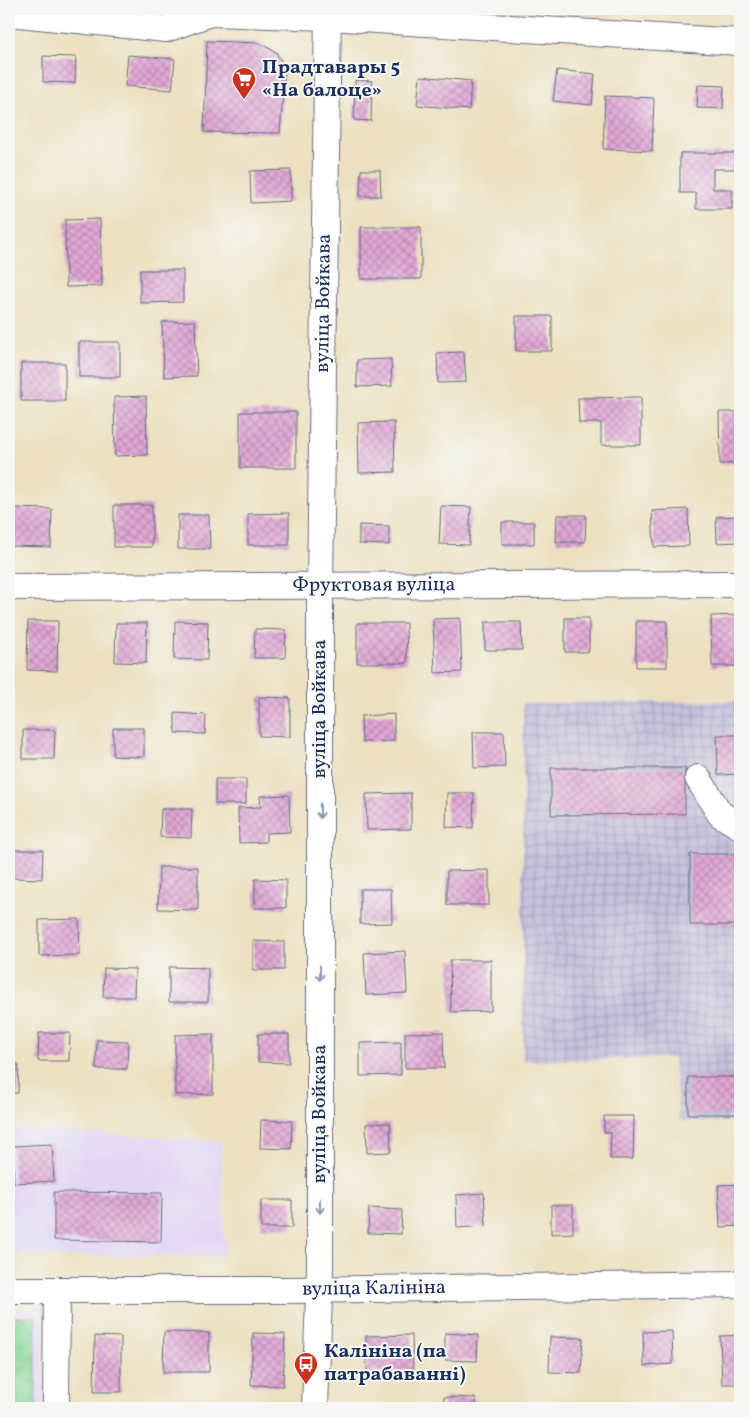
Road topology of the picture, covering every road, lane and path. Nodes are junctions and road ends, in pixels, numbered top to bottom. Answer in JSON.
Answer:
{"nodes":[{"id":1,"x":328,"y":13,"type":"edge"},
{"id":2,"x":9,"y":14,"type":"edge"},
{"id":3,"x":740,"y":42,"type":"edge"},
{"id":4,"x":740,"y":584,"type":"edge"},
{"id":5,"x":9,"y":587,"type":"edge"},
{"id":6,"x":320,"y":587,"type":"junction"},
{"id":7,"x":698,"y":778,"type":"dead end"},
{"id":8,"x":740,"y":826,"type":"edge"},
{"id":9,"x":740,"y":1284,"type":"edge"},
{"id":10,"x":9,"y":1290,"type":"edge"},
{"id":11,"x":57,"y":1290,"type":"junction"},
{"id":12,"x":320,"y":1290,"type":"junction"},
{"id":13,"x":56,"y":1408,"type":"edge"},
{"id":14,"x":315,"y":1408,"type":"edge"}],
"edges":[{"from":1,"to":2,"type":"street"},
{"from":1,"to":3,"type":"street"},
{"from":1,"to":6,"type":"street","name":"вуліца Войкава"},
{"from":4,"to":6,"type":"street","name":"Фруктовая вуліца"},
{"from":5,"to":6,"type":"street","name":"Фруктовая вуліца"},
{"from":6,"to":12,"type":"street","name":"вуліца Войкава","one_way":true},
{"from":7,"to":8,"type":"street"},
{"from":9,"to":12,"type":"street","name":"вуліца Калініна"},
{"from":10,"to":11,"type":"street","name":"вуліца Калініна"},
{"from":11,"to":12,"type":"street","name":"вуліца Калініна"},
{"from":11,"to":13,"type":"street"},
{"from":12,"to":14,"type":"street","name":"вуліца Войкава"}]}
